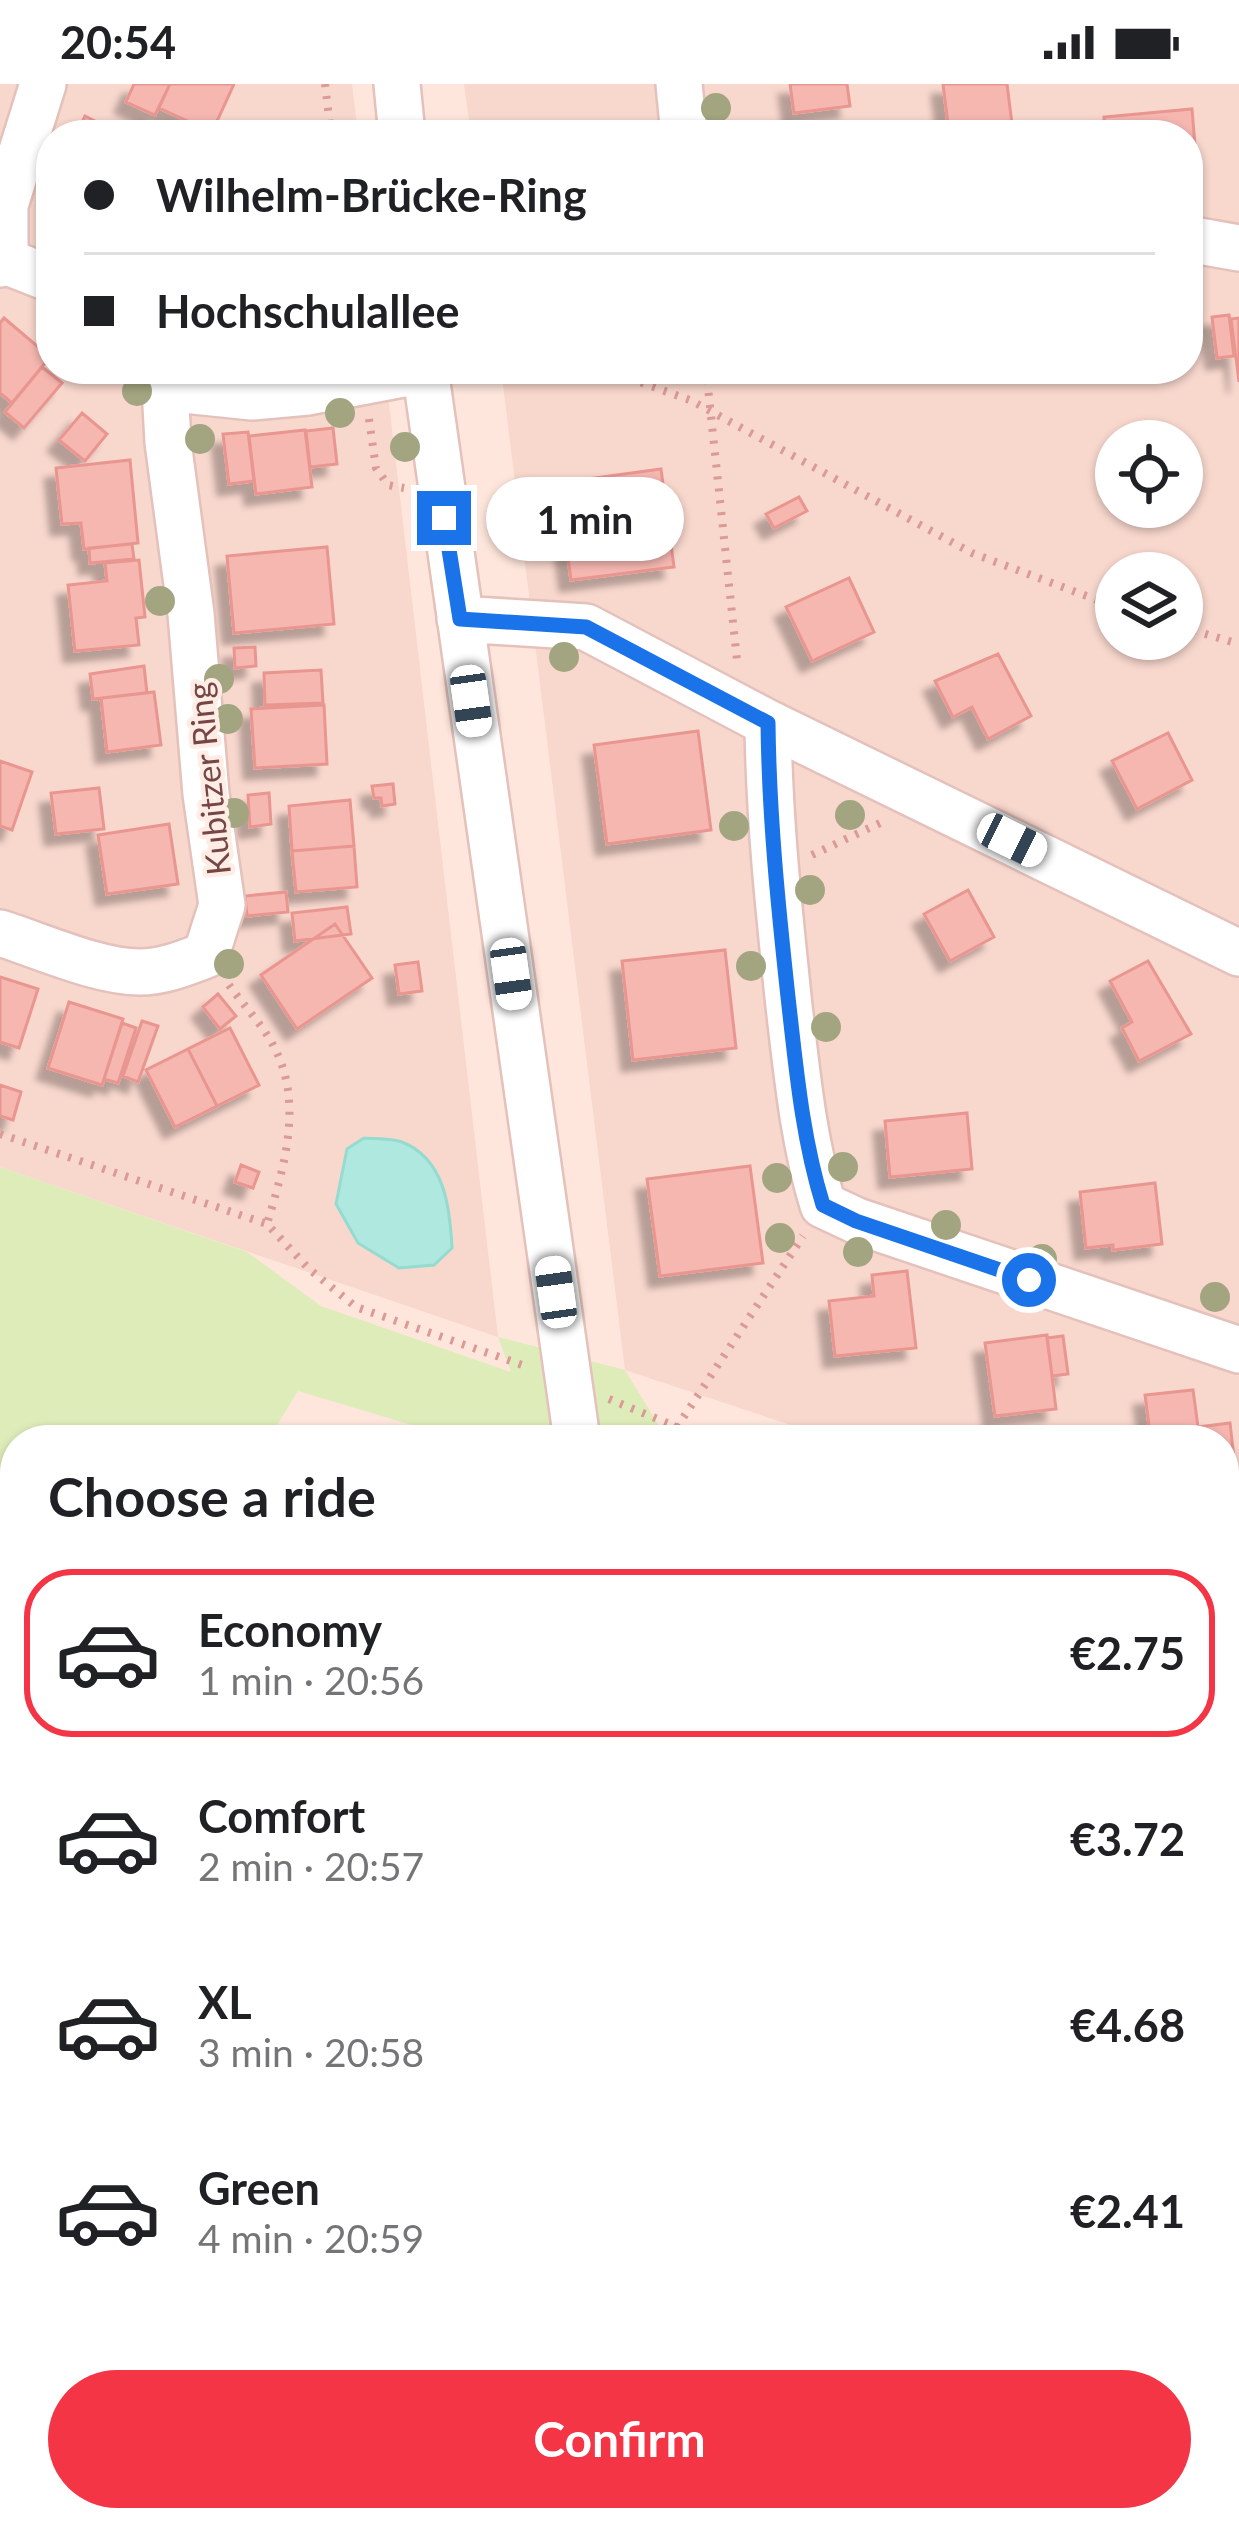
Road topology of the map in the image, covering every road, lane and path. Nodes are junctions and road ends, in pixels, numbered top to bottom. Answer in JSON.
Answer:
{"nodes":[{"id":1,"x":43,"y":84,"type":"edge"},
{"id":2,"x":325,"y":84,"type":"edge"},
{"id":3,"x":397,"y":84,"type":"edge"},
{"id":4,"x":680,"y":84,"type":"edge"},
{"id":5,"x":330,"y":120,"type":"edge"},
{"id":6,"x":401,"y":120,"type":"edge"},
{"id":7,"x":683,"y":120,"type":"edge"},
{"id":8,"x":1203,"y":242,"type":"edge"},
{"id":9,"x":1239,"y":248,"type":"edge"},
{"id":10,"x":3,"y":263,"type":"edge"},
{"id":11,"x":36,"y":274,"type":"edge"},
{"id":12,"x":162,"y":384,"type":"edge"},
{"id":13,"x":190,"y":384,"type":"edge"},
{"id":14,"x":346,"y":384,"type":"edge"},
{"id":15,"x":366,"y":384,"type":"edge"},
{"id":16,"x":438,"y":384,"type":"edge"},
{"id":17,"x":643,"y":384,"type":"edge"},
{"id":18,"x":708,"y":384,"type":"edge"},
{"id":19,"x":711,"y":407,"type":"junction"},
{"id":20,"x":444,"y":518,"type":"junction"},
{"id":21,"x":1095,"y":599,"type":"edge"},
{"id":22,"x":460,"y":619,"type":"junction"},
{"id":23,"x":1203,"y":633,"type":"edge"},
{"id":24,"x":1239,"y":644,"type":"edge"},
{"id":25,"x":724,"y":700,"type":"junction"},
{"id":26,"x":768,"y":723,"type":"junction"},
{"id":27,"x":919,"y":796,"type":"junction"},
{"id":28,"x":773,"y":861,"type":"junction"},
{"id":29,"x":0,"y":933,"type":"edge"},
{"id":30,"x":1239,"y":953,"type":"edge"},
{"id":31,"x":206,"y":955,"type":"junction"},
{"id":32,"x":0,"y":1134,"type":"edge"},
{"id":33,"x":823,"y":1205,"type":"junction"},
{"id":34,"x":267,"y":1224,"type":"junction"},
{"id":35,"x":1239,"y":1350,"type":"edge"},
{"id":36,"x":569,"y":1384,"type":"junction"},
{"id":37,"x":575,"y":1425,"type":"edge"},
{"id":38,"x":674,"y":1425,"type":"edge"},
{"id":39,"x":678,"y":1425,"type":"edge"}],
"edges":[{"from":1,"to":10,"type":"street"},
{"from":2,"to":5,"type":"path"},
{"from":3,"to":6,"type":"street"},
{"from":4,"to":7,"type":"street"},
{"from":8,"to":9,"type":"street"},
{"from":10,"to":11,"type":"street"},
{"from":12,"to":31,"type":"street","name":"Kubitzer Ring"},
{"from":13,"to":14,"type":"street","name":"Kubitzer Ring"},
{"from":15,"to":20,"type":"path"},
{"from":16,"to":20,"type":"street"},
{"from":17,"to":19,"type":"path"},
{"from":18,"to":19,"type":"path"},
{"from":19,"to":21,"type":"path"},
{"from":19,"to":25,"type":"path"},
{"from":20,"to":22,"type":"street"},
{"from":22,"to":25,"type":"street"},
{"from":22,"to":36,"type":"street"},
{"from":23,"to":24,"type":"path"},
{"from":25,"to":26,"type":"street"},
{"from":26,"to":27,"type":"street"},
{"from":26,"to":28,"type":"street"},
{"from":27,"to":28,"type":"path"},
{"from":27,"to":30,"type":"street"},
{"from":28,"to":33,"type":"street"},
{"from":29,"to":31,"type":"street"},
{"from":31,"to":34,"type":"path"},
{"from":32,"to":34,"type":"path"},
{"from":33,"to":35,"type":"street"},
{"from":33,"to":39,"type":"path"},
{"from":34,"to":36,"type":"path"},
{"from":36,"to":37,"type":"street"},
{"from":36,"to":38,"type":"path"}]}
